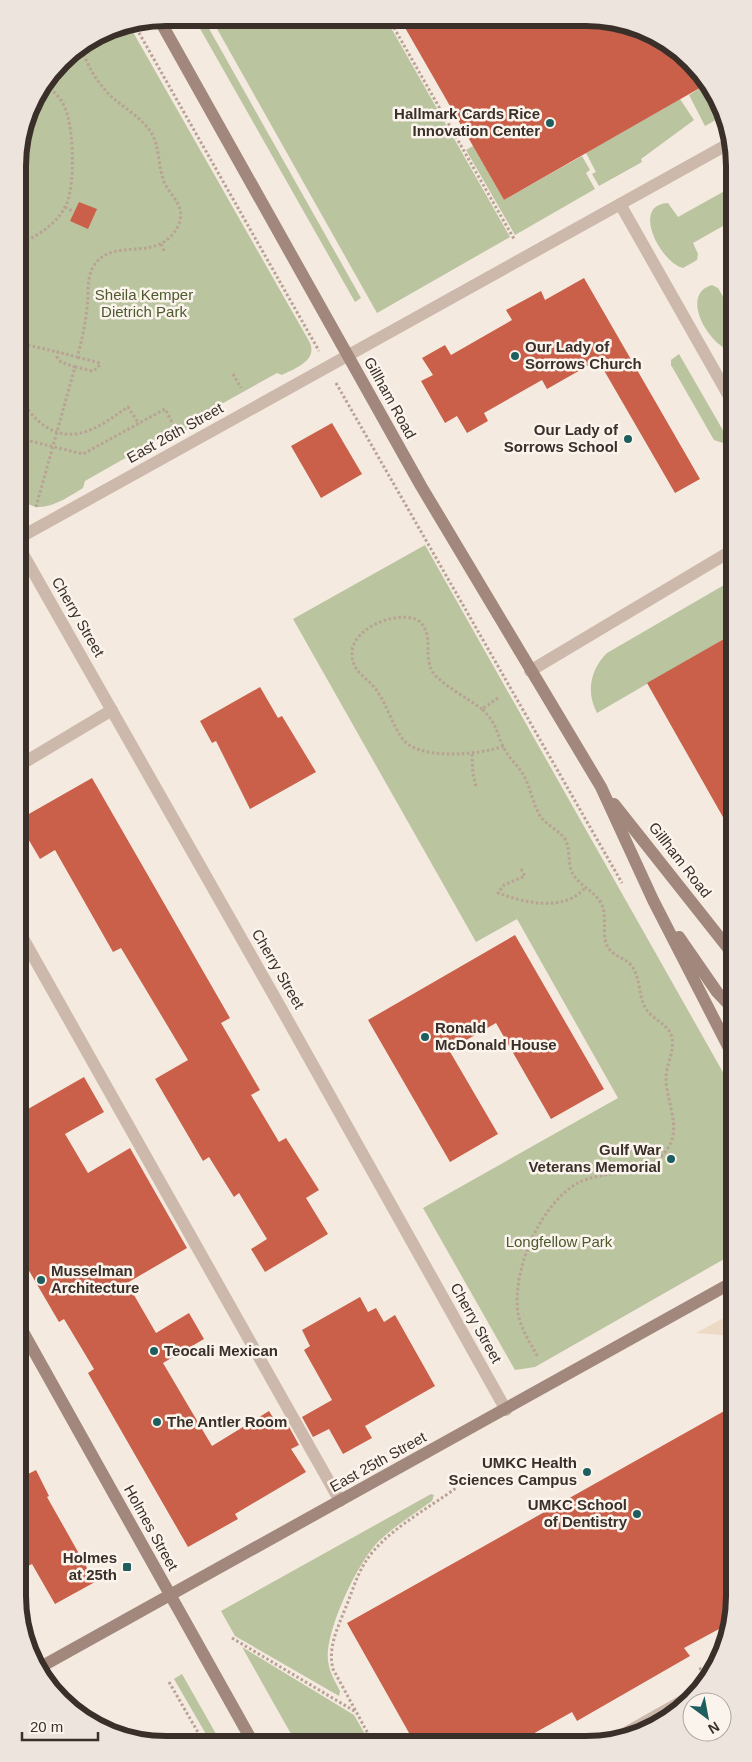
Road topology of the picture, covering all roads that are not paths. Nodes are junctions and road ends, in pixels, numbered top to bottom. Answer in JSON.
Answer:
{"nodes":[{"id":1,"x":163,"y":26,"type":"edge"},
{"id":2,"x":724,"y":145,"type":"edge"},
{"id":3,"x":620,"y":204,"type":"junction"},
{"id":4,"x":348,"y":356,"type":"junction"},
{"id":5,"x":726,"y":391,"type":"edge"},
{"id":6,"x":27,"y":534,"type":"edge"},
{"id":7,"x":726,"y":554,"type":"edge"},
{"id":8,"x":27,"y":561,"type":"edge"},
{"id":9,"x":530,"y":670,"type":"junction"},
{"id":10,"x":112,"y":710,"type":"junction"},
{"id":11,"x":27,"y":761,"type":"edge"},
{"id":12,"x":601,"y":787,"type":"junction"},
{"id":13,"x":653,"y":900,"type":"junction"},
{"id":14,"x":26,"y":944,"type":"edge"},
{"id":15,"x":725,"y":944,"type":"edge"},
{"id":16,"x":725,"y":1001,"type":"edge"},
{"id":17,"x":725,"y":1042,"type":"edge"},
{"id":18,"x":725,"y":1286,"type":"edge"},
{"id":19,"x":26,"y":1347,"type":"edge"},
{"id":20,"x":506,"y":1410,"type":"junction"},
{"id":21,"x":340,"y":1500,"type":"junction"},
{"id":22,"x":170,"y":1595,"type":"junction"},
{"id":23,"x":44,"y":1665,"type":"edge"},
{"id":24,"x":667,"y":1709,"type":"edge"},
{"id":25,"x":643,"y":1723,"type":"edge"},
{"id":26,"x":249,"y":1736,"type":"edge"}],
"edges":[{"from":1,"to":4,"type":"main road","name":"Gillham Road"},
{"from":2,"to":3,"type":"street","name":"East 26th Street"},
{"from":3,"to":4,"type":"street","name":"East 26th Street"},
{"from":3,"to":5,"type":"street"},
{"from":4,"to":6,"type":"street","name":"East 26th Street"},
{"from":4,"to":9,"type":"main road","name":"Gillham Road"},
{"from":7,"to":9,"type":"street"},
{"from":8,"to":10,"type":"street","name":"Cherry Street"},
{"from":9,"to":12,"type":"main road","name":"Gillham Road"},
{"from":10,"to":11,"type":"street"},
{"from":10,"to":20,"type":"street","name":"Cherry Street"},
{"from":12,"to":13,"type":"main road","name":"Gillham Road"},
{"from":12,"to":15,"type":"main road","name":"Gillham Road"},
{"from":13,"to":16,"type":"main road","name":"Gillham Road"},
{"from":13,"to":17,"type":"main road","name":"Gillham Road"},
{"from":14,"to":21,"type":"street"},
{"from":18,"to":20,"type":"main road","name":"East 25th Street"},
{"from":19,"to":22,"type":"main road","name":"Holmes Street"},
{"from":20,"to":21,"type":"main road","name":"East 25th Street"},
{"from":21,"to":22,"type":"main road","name":"East 25th Street"},
{"from":22,"to":23,"type":"main road","name":"East 25th Street"},
{"from":22,"to":26,"type":"main road","name":"Holmes Street"},
{"from":24,"to":25,"type":"street"}]}
